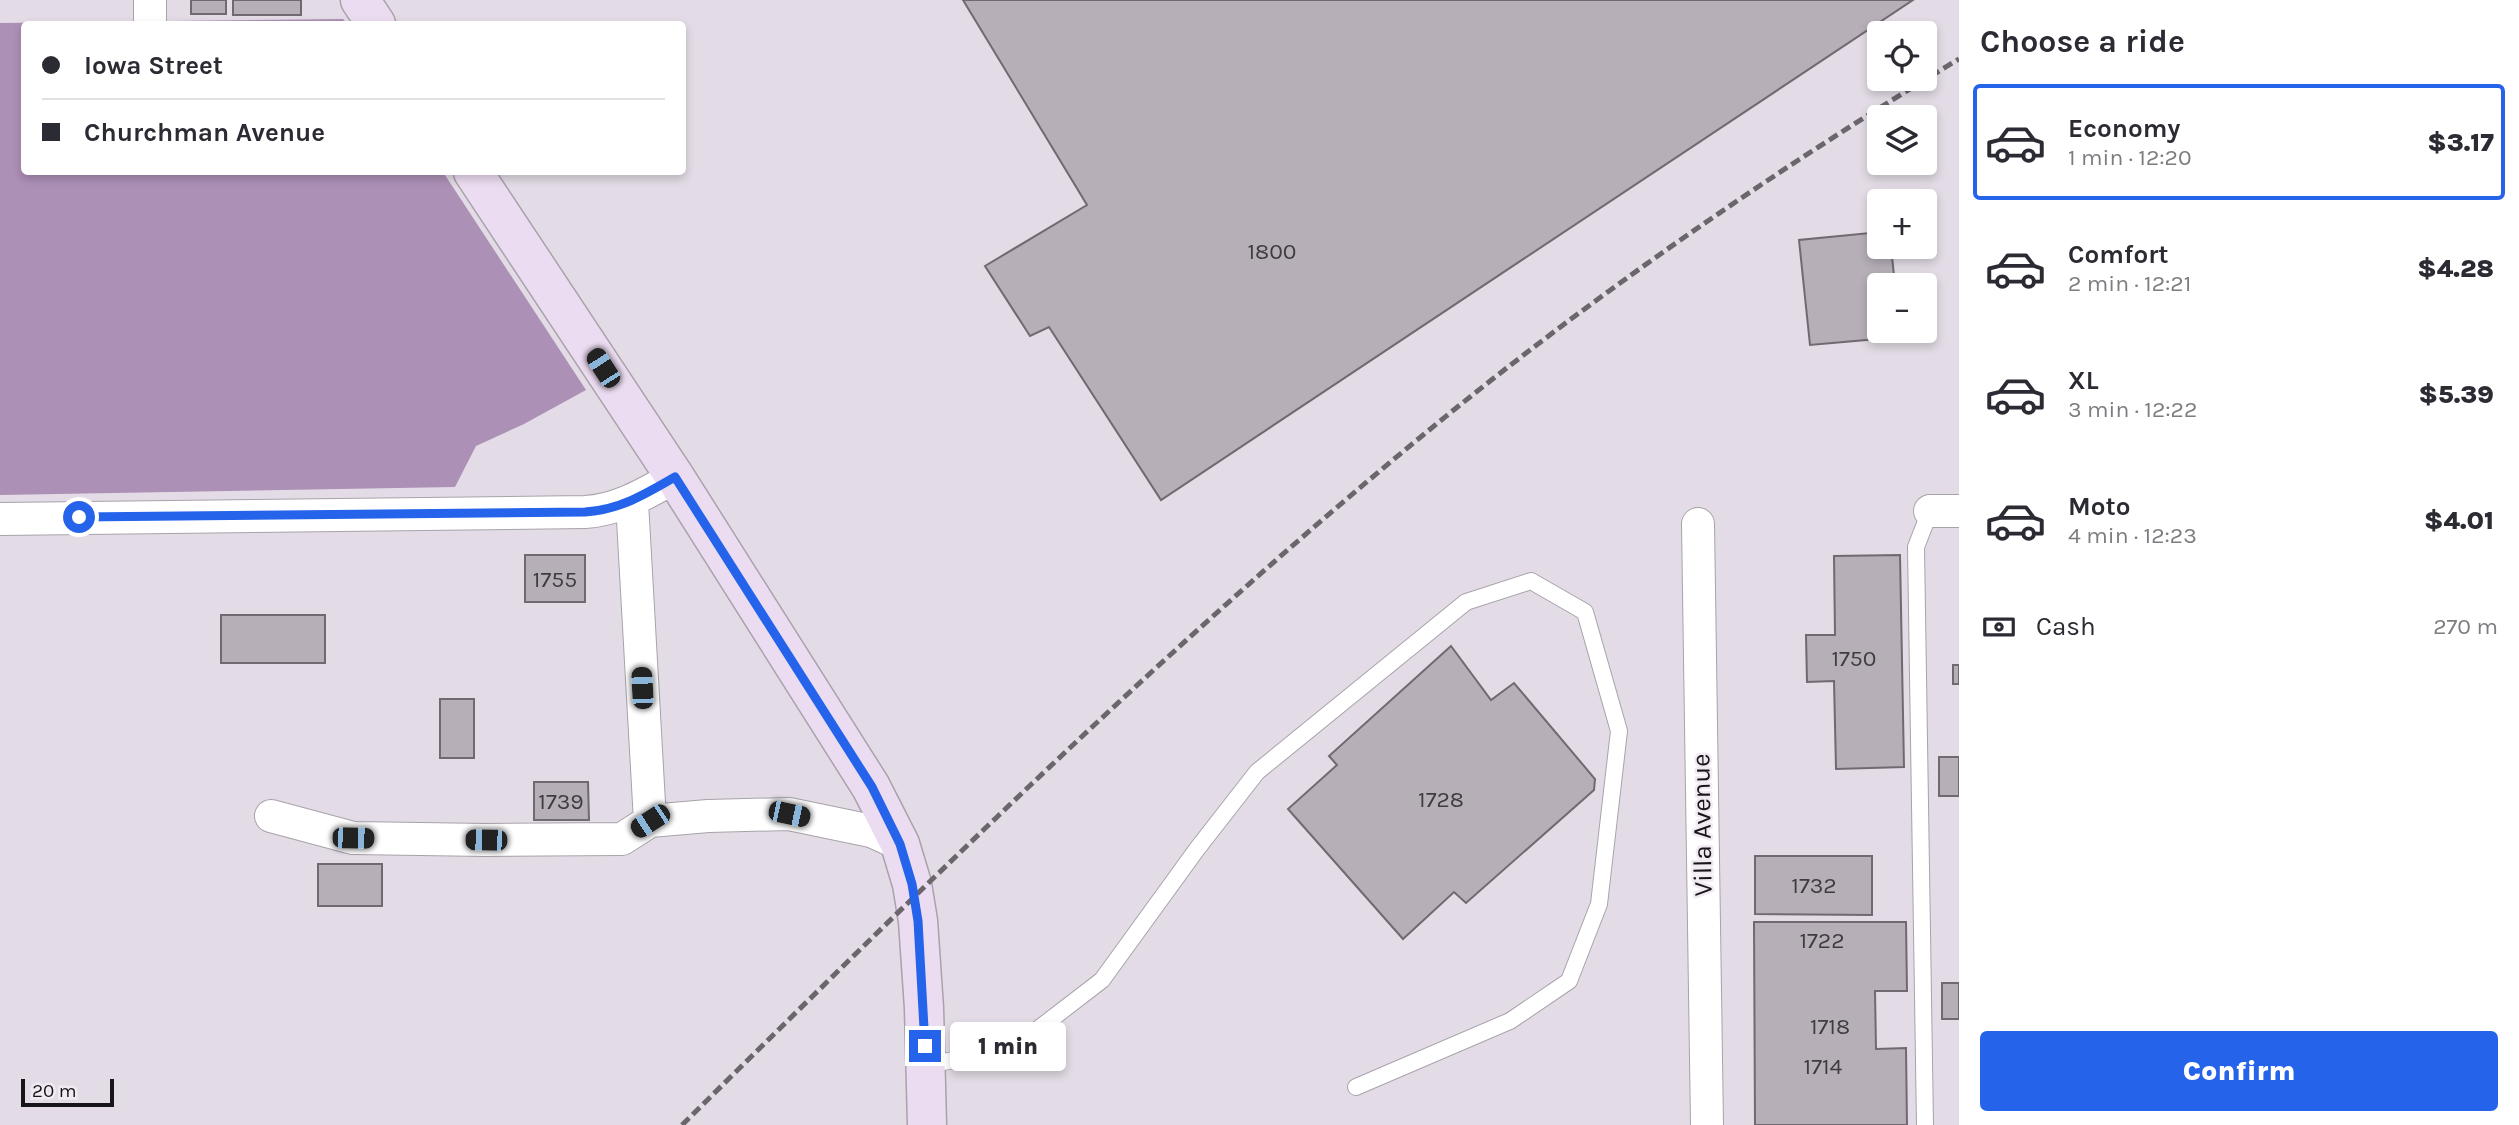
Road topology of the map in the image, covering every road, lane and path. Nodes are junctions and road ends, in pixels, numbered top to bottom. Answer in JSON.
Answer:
{"nodes":[{"id":1,"x":360,"y":0,"type":"edge"},
{"id":2,"x":374,"y":21,"type":"edge"},
{"id":3,"x":475,"y":175,"type":"edge"},
{"id":4,"x":675,"y":477,"type":"junction"},
{"id":5,"x":632,"y":502,"type":"junction"},
{"id":6,"x":1945,"y":511,"type":"edge"},
{"id":7,"x":0,"y":519,"type":"edge"},
{"id":8,"x":1698,"y":524,"type":"dead end"},
{"id":9,"x":271,"y":816,"type":"dead end"},
{"id":10,"x":650,"y":821,"type":"junction"},
{"id":11,"x":900,"y":844,"type":"junction"},
{"id":12,"x":926,"y":1065,"type":"junction"},
{"id":13,"x":1356,"y":1087,"type":"dead end"},
{"id":14,"x":927,"y":1125,"type":"edge"},
{"id":15,"x":1707,"y":1125,"type":"edge"},
{"id":16,"x":1925,"y":1125,"type":"edge"}],
"edges":[{"from":1,"to":2,"type":"main road"},
{"from":3,"to":4,"type":"main road"},
{"from":4,"to":5,"type":"street"},
{"from":4,"to":11,"type":"main road"},
{"from":5,"to":7,"type":"street"},
{"from":5,"to":10,"type":"street"},
{"from":6,"to":16,"type":"lane"},
{"from":8,"to":15,"type":"street","name":"Villa Avenue"},
{"from":9,"to":10,"type":"street"},
{"from":10,"to":11,"type":"street"},
{"from":11,"to":12,"type":"main road"},
{"from":12,"to":13,"type":"lane"},
{"from":12,"to":14,"type":"main road"}]}
